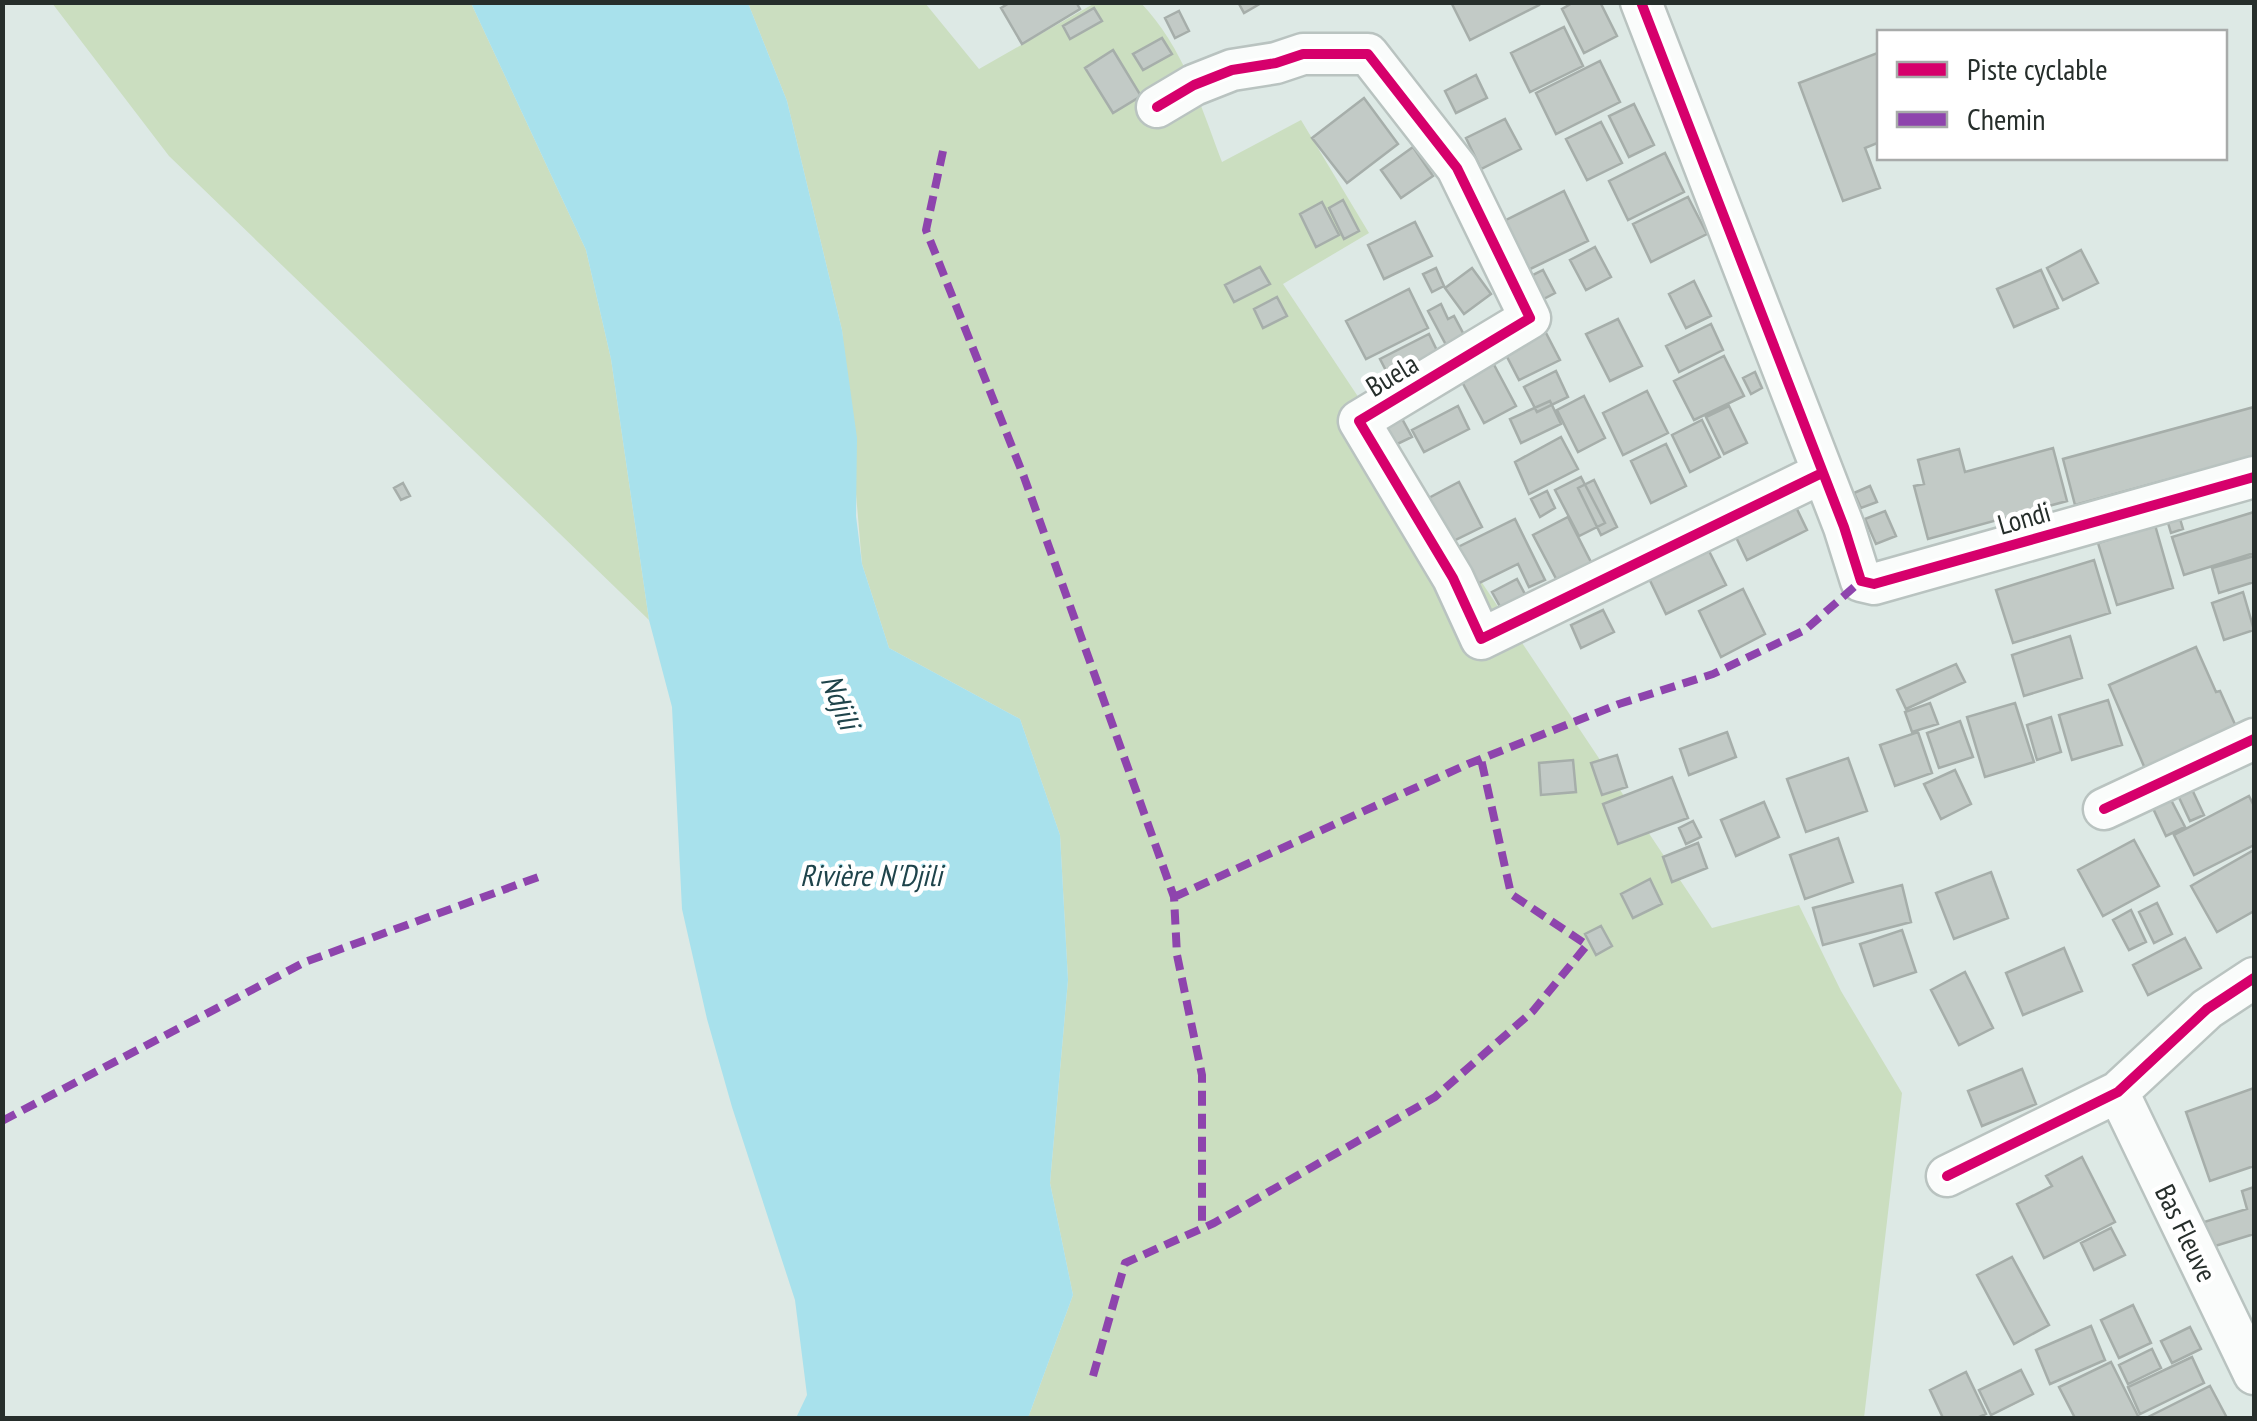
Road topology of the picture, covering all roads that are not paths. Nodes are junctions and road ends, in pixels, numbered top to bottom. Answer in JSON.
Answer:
{"nodes":[{"id":1,"x":1641,"y":2,"type":"edge"},
{"id":2,"x":1156,"y":107,"type":"dead end"},
{"id":3,"x":1822,"y":473,"type":"junction"},
{"id":4,"x":2254,"y":477,"type":"edge"},
{"id":5,"x":2254,"y":740,"type":"edge"},
{"id":6,"x":2104,"y":809,"type":"dead end"},
{"id":7,"x":2254,"y":978,"type":"edge"},
{"id":8,"x":2118,"y":1092,"type":"junction"},
{"id":9,"x":1947,"y":1176,"type":"dead end"},
{"id":10,"x":2254,"y":1374,"type":"edge"}],
"edges":[{"from":1,"to":3,"type":"street"},
{"from":2,"to":3,"type":"street","name":"Buela"},
{"from":3,"to":4,"type":"street","name":"Londi"},
{"from":5,"to":6,"type":"street"},
{"from":7,"to":8,"type":"street"},
{"from":8,"to":9,"type":"street"},
{"from":8,"to":10,"type":"street","name":"Bas Fleuve"}]}
